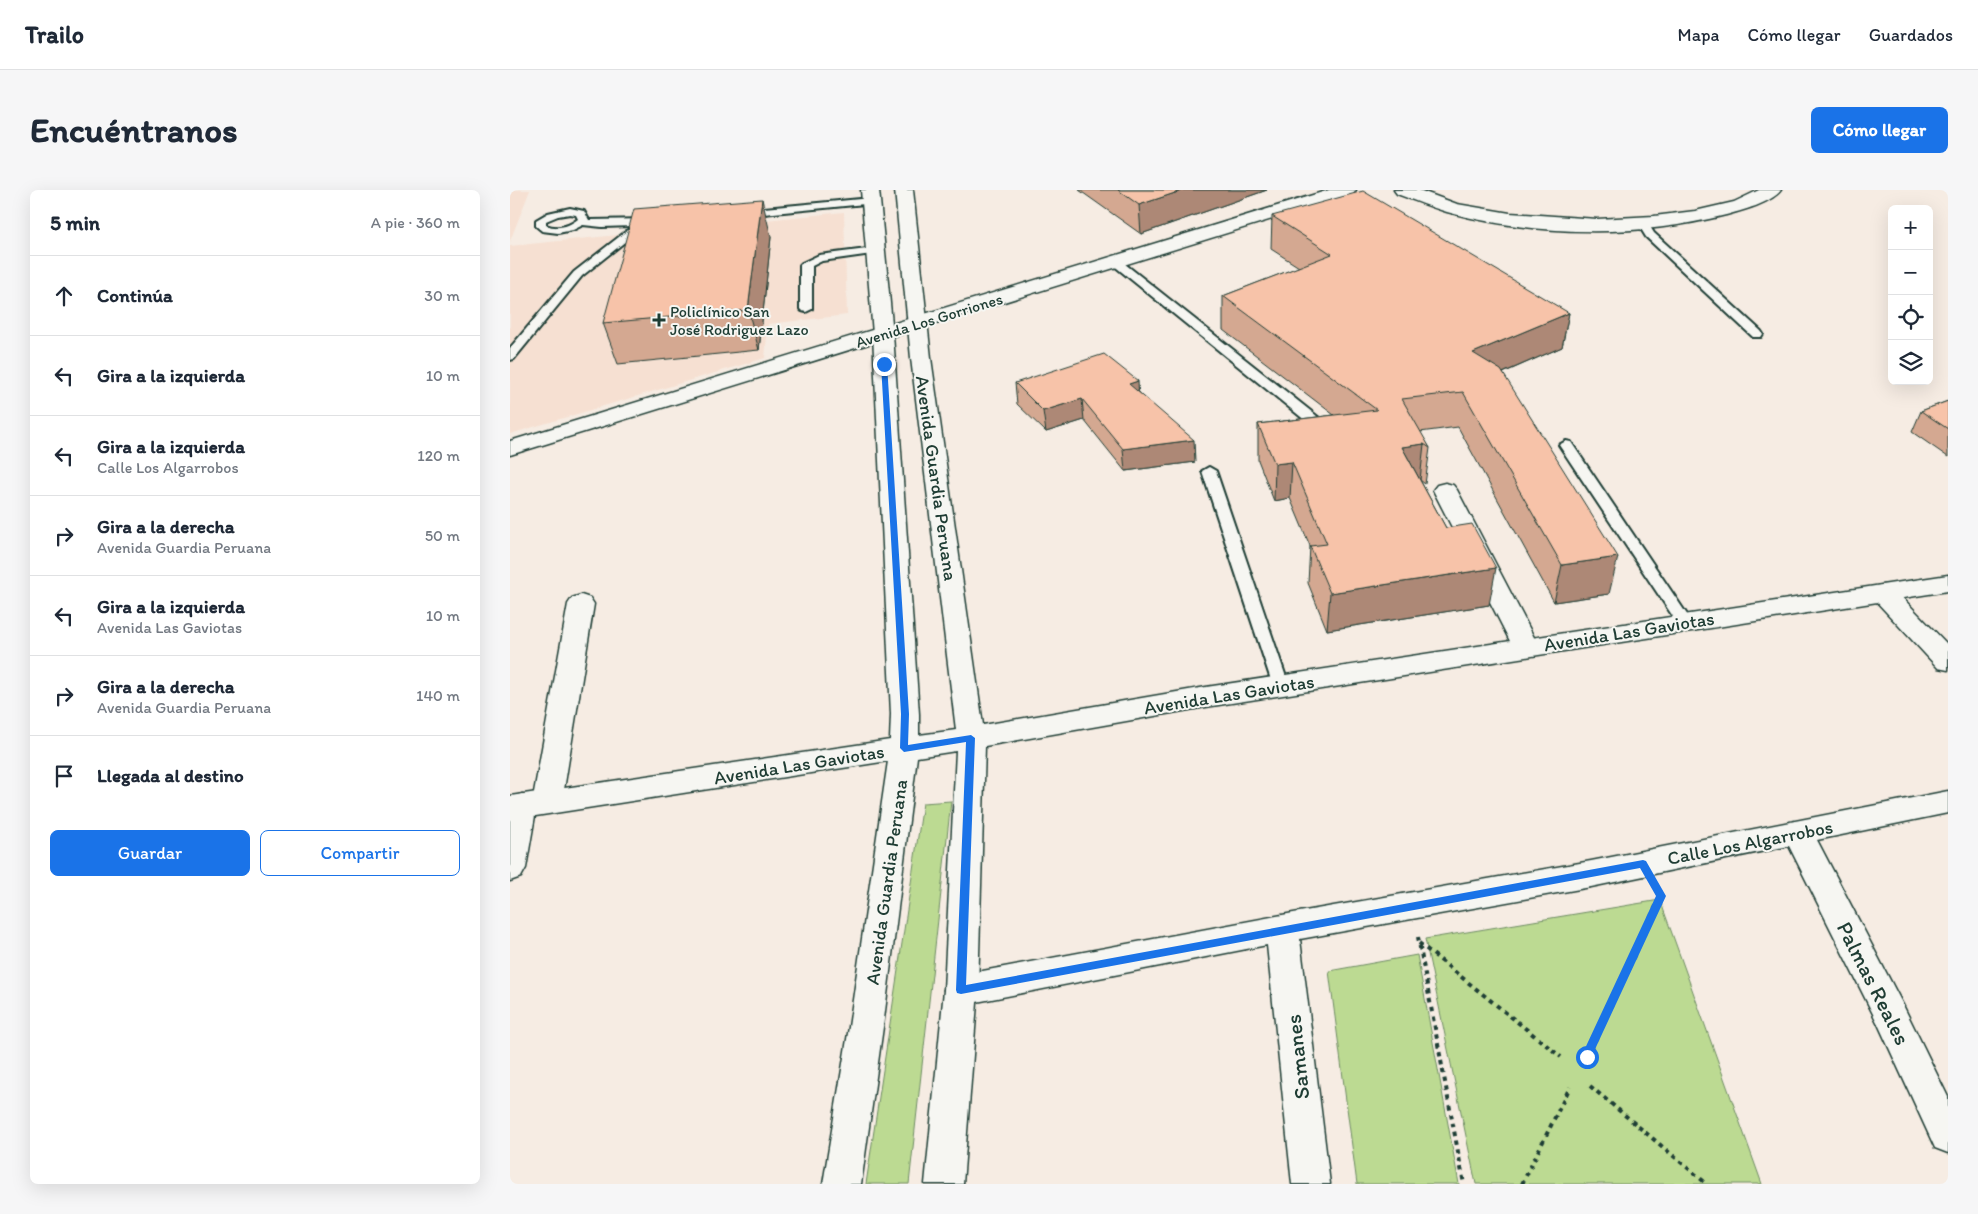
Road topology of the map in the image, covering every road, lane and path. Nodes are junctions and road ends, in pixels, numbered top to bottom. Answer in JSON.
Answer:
{"nodes":[{"id":1,"x":904,"y":190,"type":"edge"},
{"id":2,"x":1347,"y":190,"type":"edge"},
{"id":3,"x":1403,"y":190,"type":"edge"},
{"id":4,"x":1772,"y":190,"type":"edge"},
{"id":5,"x":870,"y":196,"type":"edge"},
{"id":6,"x":733,"y":214,"type":"edge"},
{"id":7,"x":664,"y":220,"type":"edge"},
{"id":8,"x":581,"y":222,"type":"dead end"},
{"id":9,"x":644,"y":222,"type":"junction"},
{"id":10,"x":1643,"y":224,"type":"junction"},
{"id":11,"x":910,"y":249,"type":"junction"},
{"id":12,"x":874,"y":251,"type":"junction"},
{"id":13,"x":1116,"y":262,"type":"junction"},
{"id":14,"x":806,"y":309,"type":"dead end"},
{"id":15,"x":918,"y":323,"type":"junction"},
{"id":16,"x":882,"y":334,"type":"junction"},
{"id":17,"x":1757,"y":334,"type":"dead end"},
{"id":18,"x":510,"y":356,"type":"edge"},
{"id":19,"x":1330,"y":433,"type":"edge"},
{"id":20,"x":1566,"y":445,"type":"dead end"},
{"id":21,"x":510,"y":448,"type":"edge"},
{"id":22,"x":1209,"y":470,"type":"dead end"},
{"id":23,"x":1445,"y":490,"type":"dead end"},
{"id":24,"x":1948,"y":583,"type":"edge"},
{"id":25,"x":1883,"y":593,"type":"junction"},
{"id":26,"x":581,"y":604,"type":"dead end"},
{"id":27,"x":1685,"y":623,"type":"junction"},
{"id":28,"x":1526,"y":647,"type":"junction"},
{"id":29,"x":1948,"y":661,"type":"edge"},
{"id":30,"x":1281,"y":686,"type":"junction"},
{"id":31,"x":971,"y":738,"type":"junction"},
{"id":32,"x":904,"y":748,"type":"junction"},
{"id":33,"x":1948,"y":802,"type":"edge"},
{"id":34,"x":527,"y":806,"type":"edge"},
{"id":35,"x":1797,"y":832,"type":"junction"},
{"id":36,"x":1643,"y":863,"type":"junction"},
{"id":37,"x":510,"y":868,"type":"edge"},
{"id":38,"x":1412,"y":907,"type":"junction"},
{"id":39,"x":1282,"y":929,"type":"junction"},
{"id":40,"x":1419,"y":943,"type":"junction"},
{"id":41,"x":961,"y":990,"type":"junction"},
{"id":42,"x":1561,"y":1057,"type":"dead end"},
{"id":43,"x":1587,"y":1057,"type":"dead end"},
{"id":44,"x":1590,"y":1086,"type":"dead end"},
{"id":45,"x":1570,"y":1087,"type":"dead end"},
{"id":46,"x":1948,"y":1136,"type":"edge"},
{"id":47,"x":842,"y":1184,"type":"edge"},
{"id":48,"x":944,"y":1184,"type":"edge"},
{"id":49,"x":1311,"y":1184,"type":"edge"},
{"id":50,"x":1464,"y":1184,"type":"edge"},
{"id":51,"x":1522,"y":1184,"type":"edge"},
{"id":52,"x":1708,"y":1184,"type":"edge"}],
"edges":[{"from":1,"to":11,"type":"street","name":"Avenida Guardia Peruana"},
{"from":2,"to":13,"type":"street","name":"Avenida Los Gorriones"},
{"from":3,"to":10,"type":"street"},
{"from":4,"to":10,"type":"street"},
{"from":5,"to":6,"type":"lane"},
{"from":5,"to":12,"type":"street","name":"Avenida Guardia Peruana"},
{"from":7,"to":9,"type":"lane"},
{"from":8,"to":9,"type":"lane"},
{"from":9,"to":18,"type":"lane"},
{"from":10,"to":17,"type":"lane"},
{"from":11,"to":12,"type":"street"},
{"from":11,"to":15,"type":"street","name":"Avenida Guardia Peruana"},
{"from":12,"to":14,"type":"lane"},
{"from":12,"to":16,"type":"street","name":"Avenida Guardia Peruana"},
{"from":13,"to":15,"type":"street","name":"Avenida Los Gorriones"},
{"from":13,"to":19,"type":"lane"},
{"from":15,"to":16,"type":"street","name":"Avenida Los Gorriones"},
{"from":15,"to":31,"type":"street","name":"Avenida Guardia Peruana"},
{"from":16,"to":21,"type":"street","name":"Avenida Los Gorriones"},
{"from":16,"to":32,"type":"street","name":"Avenida Guardia Peruana"},
{"from":20,"to":27,"type":"lane"},
{"from":22,"to":30,"type":"lane"},
{"from":23,"to":28,"type":"street"},
{"from":24,"to":25,"type":"street","name":"Avenida Las Gaviotas"},
{"from":25,"to":27,"type":"street","name":"Avenida Las Gaviotas"},
{"from":25,"to":29,"type":"street"},
{"from":26,"to":34,"type":"street"},
{"from":27,"to":28,"type":"street","name":"Avenida Las Gaviotas"},
{"from":28,"to":30,"type":"street","name":"Avenida Las Gaviotas"},
{"from":30,"to":31,"type":"street","name":"Avenida Las Gaviotas"},
{"from":31,"to":32,"type":"street","name":"Avenida Las Gaviotas"},
{"from":31,"to":41,"type":"street","name":"Avenida Guardia Peruana"},
{"from":32,"to":34,"type":"street","name":"Avenida Las Gaviotas"},
{"from":32,"to":47,"type":"street","name":"Avenida Guardia Peruana"},
{"from":33,"to":35,"type":"street","name":"Calle Los Algarrobos"},
{"from":34,"to":37,"type":"street"},
{"from":35,"to":36,"type":"street","name":"Calle Los Algarrobos"},
{"from":35,"to":46,"type":"street","name":"Palmas Reales"},
{"from":36,"to":38,"type":"street","name":"Calle Los Algarrobos"},
{"from":36,"to":43,"type":"path"},
{"from":38,"to":39,"type":"street","name":"Calle Los Algarrobos"},
{"from":38,"to":40,"type":"path"},
{"from":39,"to":41,"type":"street","name":"Calle Los Algarrobos"},
{"from":39,"to":49,"type":"street","name":"Samanes"},
{"from":40,"to":42,"type":"path"},
{"from":40,"to":50,"type":"path"},
{"from":41,"to":48,"type":"street","name":"Avenida Guardia Peruana"},
{"from":44,"to":52,"type":"path"},
{"from":45,"to":51,"type":"path"}]}
